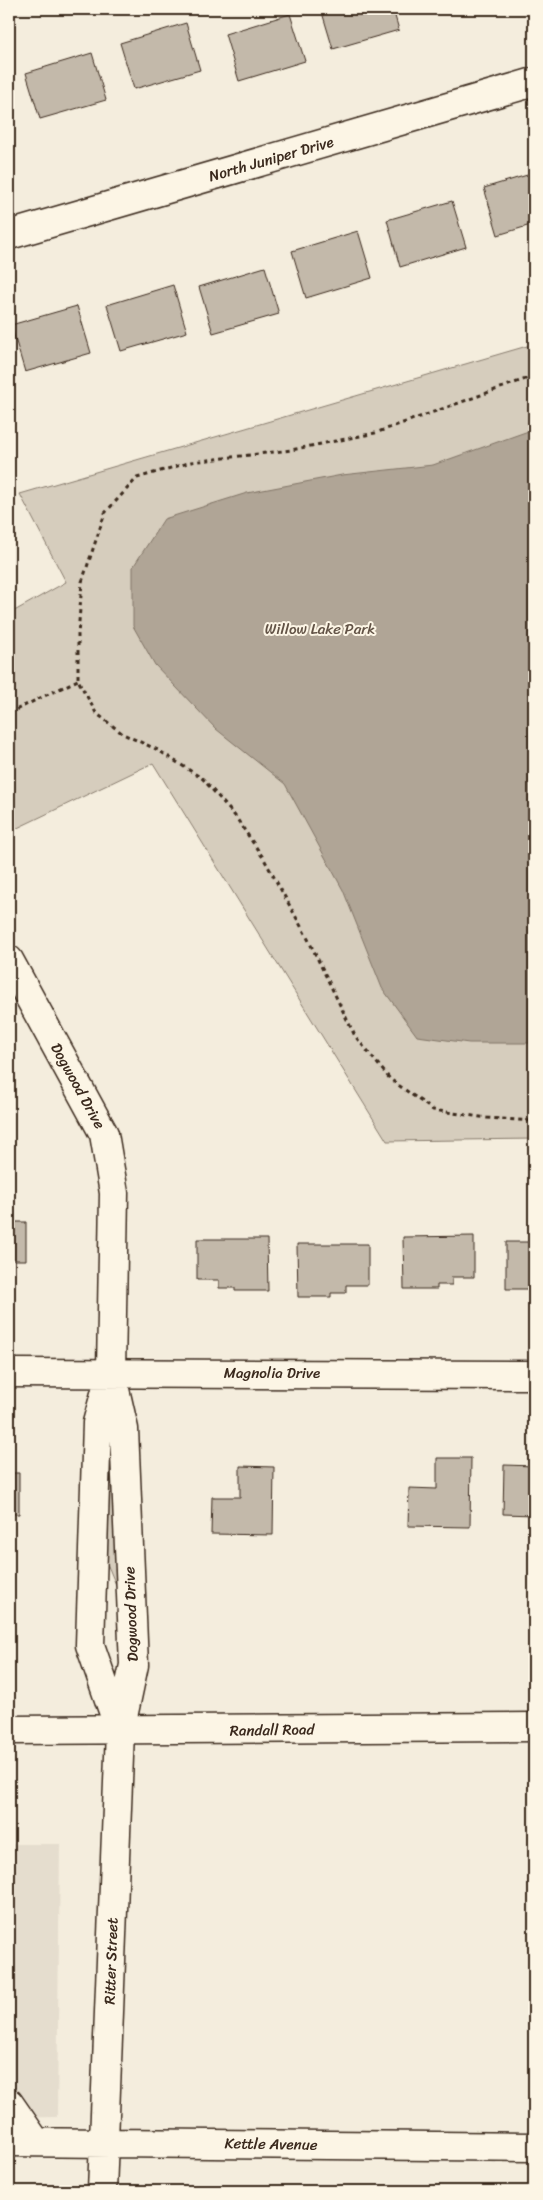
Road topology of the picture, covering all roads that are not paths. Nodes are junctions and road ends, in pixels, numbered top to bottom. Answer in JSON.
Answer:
{"nodes":[{"id":1,"x":534,"y":82,"type":"edge"},
{"id":2,"x":9,"y":236,"type":"edge"},
{"id":3,"x":9,"y":960,"type":"edge"},
{"id":4,"x":9,"y":1372,"type":"edge"},
{"id":5,"x":111,"y":1372,"type":"junction"},
{"id":6,"x":534,"y":1375,"type":"edge"},
{"id":7,"x":534,"y":1727,"type":"edge"},
{"id":8,"x":9,"y":1730,"type":"edge"},
{"id":9,"x":120,"y":1731,"type":"junction"},
{"id":10,"x":9,"y":2103,"type":"edge"},
{"id":11,"x":9,"y":2142,"type":"edge"},
{"id":12,"x":36,"y":2142,"type":"junction"},
{"id":13,"x":104,"y":2142,"type":"junction"},
{"id":14,"x":534,"y":2147,"type":"edge"},
{"id":15,"x":102,"y":2191,"type":"edge"}],
"edges":[{"from":1,"to":2,"type":"street","name":"North Juniper Drive"},
{"from":3,"to":5,"type":"street","name":"Dogwood Drive"},
{"from":4,"to":5,"type":"street","name":"Magnolia Drive"},
{"from":5,"to":6,"type":"street","name":"Magnolia Drive"},
{"from":5,"to":9,"type":"street","name":"Dogwood Drive"},
{"from":5,"to":9,"type":"street","name":"Dogwood Drive"},
{"from":7,"to":9,"type":"street","name":"Randall Road"},
{"from":8,"to":9,"type":"street","name":"Randall Road"},
{"from":9,"to":13,"type":"street","name":"Ritter Street"},
{"from":10,"to":12,"type":"street"},
{"from":11,"to":12,"type":"street","name":"Kettle Avenue"},
{"from":12,"to":13,"type":"street","name":"Kettle Avenue"},
{"from":13,"to":14,"type":"street","name":"Kettle Avenue"},
{"from":13,"to":15,"type":"street","name":"Ritter Street"}]}
